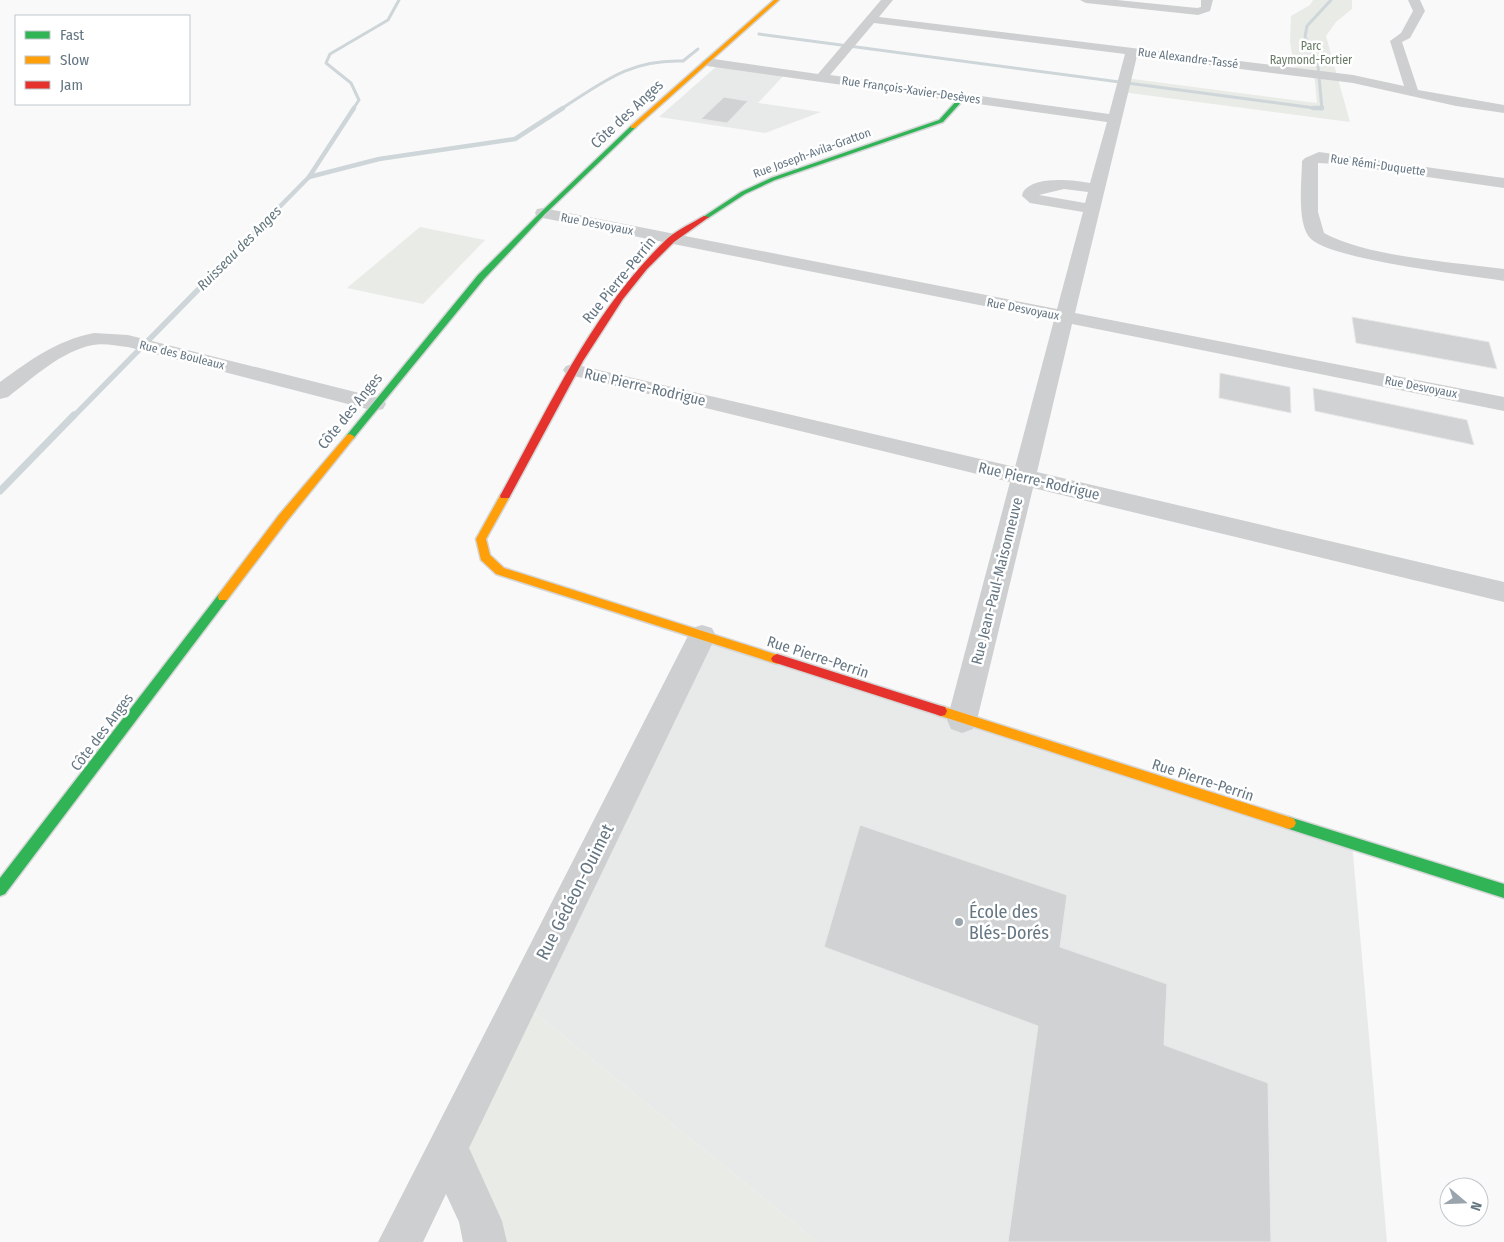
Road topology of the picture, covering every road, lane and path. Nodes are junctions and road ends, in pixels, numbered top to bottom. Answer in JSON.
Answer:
{"nodes":[{"id":1,"x":776,"y":0,"type":"edge"},
{"id":2,"x":887,"y":0,"type":"edge"},
{"id":3,"x":1086,"y":0,"type":"edge"},
{"id":4,"x":1208,"y":0,"type":"edge"},
{"id":5,"x":1414,"y":0,"type":"edge"},
{"id":6,"x":871,"y":19,"type":"junction"},
{"id":7,"x":1132,"y":51,"type":"junction"},
{"id":8,"x":707,"y":62,"type":"junction"},
{"id":9,"x":821,"y":78,"type":"junction"},
{"id":10,"x":1413,"y":93,"type":"junction"},
{"id":11,"x":962,"y":98,"type":"junction"},
{"id":12,"x":1504,"y":108,"type":"edge"},
{"id":13,"x":1115,"y":119,"type":"junction"},
{"id":14,"x":1504,"y":183,"type":"edge"},
{"id":15,"x":1097,"y":189,"type":"junction"},
{"id":16,"x":1092,"y":209,"type":"junction"},
{"id":17,"x":543,"y":213,"type":"junction"},
{"id":18,"x":672,"y":239,"type":"junction"},
{"id":19,"x":1504,"y":275,"type":"edge"},
{"id":20,"x":1064,"y":317,"type":"junction"},
{"id":21,"x":573,"y":370,"type":"junction"},
{"id":22,"x":0,"y":392,"type":"edge"},
{"id":23,"x":375,"y":404,"type":"junction"},
{"id":24,"x":1504,"y":404,"type":"edge"},
{"id":25,"x":1024,"y":478,"type":"junction"},
{"id":26,"x":1504,"y":592,"type":"edge"},
{"id":27,"x":702,"y":636,"type":"junction"},
{"id":28,"x":962,"y":720,"type":"junction"},
{"id":29,"x":0,"y":889,"type":"edge"},
{"id":30,"x":1504,"y":891,"type":"edge"},
{"id":31,"x":447,"y":1147,"type":"junction"},
{"id":32,"x":400,"y":1242,"type":"edge"},
{"id":33,"x":485,"y":1242,"type":"edge"}],
"edges":[{"from":1,"to":8,"type":"street","name":"Côte des Anges"},
{"from":2,"to":6,"type":"street"},
{"from":3,"to":4,"type":"street"},
{"from":5,"to":10,"type":"street"},
{"from":6,"to":7,"type":"street","name":"Rue Alexandre-Tassé"},
{"from":6,"to":9,"type":"street"},
{"from":7,"to":10,"type":"street","name":"Rue Alexandre-Tassé"},
{"from":7,"to":13,"type":"street","name":"Rue Jean-Paul-Maisonneuve"},
{"from":8,"to":9,"type":"street","name":"Rue François-Xavier-Desèves"},
{"from":8,"to":17,"type":"street","name":"Côte des Anges"},
{"from":9,"to":11,"type":"street","name":"Rue François-Xavier-Desèves"},
{"from":10,"to":12,"type":"street","name":"Rue Alexandre-Tassé"},
{"from":11,"to":13,"type":"street","name":"Rue François-Xavier-Desèves"},
{"from":11,"to":18,"type":"street","name":"Rue Joseph-Avila-Gratton"},
{"from":13,"to":15,"type":"street","name":"Rue Jean-Paul-Maisonneuve"},
{"from":14,"to":19,"type":"street","name":"Rue Rémi-Duquette"},
{"from":15,"to":16,"type":"street","name":"Rue Jean-Paul-Maisonneuve"},
{"from":15,"to":16,"type":"street"},
{"from":16,"to":20,"type":"street","name":"Rue Jean-Paul-Maisonneuve"},
{"from":17,"to":18,"type":"street","name":"Rue Desvoyaux"},
{"from":17,"to":23,"type":"street","name":"Côte des Anges"},
{"from":18,"to":20,"type":"street","name":"Rue Desvoyaux"},
{"from":18,"to":21,"type":"street","name":"Rue Pierre-Perrin"},
{"from":20,"to":24,"type":"street","name":"Rue Desvoyaux"},
{"from":20,"to":25,"type":"street","name":"Rue Jean-Paul-Maisonneuve"},
{"from":21,"to":25,"type":"street","name":"Rue Pierre-Rodrigue"},
{"from":21,"to":27,"type":"street","name":"Rue Pierre-Perrin"},
{"from":22,"to":23,"type":"street","name":"Rue des Bouleaux"},
{"from":23,"to":29,"type":"street","name":"Côte des Anges"},
{"from":25,"to":26,"type":"street","name":"Rue Pierre-Rodrigue"},
{"from":25,"to":28,"type":"street","name":"Rue Jean-Paul-Maisonneuve"},
{"from":27,"to":28,"type":"street","name":"Rue Pierre-Perrin"},
{"from":27,"to":31,"type":"street","name":"Rue Gédéon-Ouimet"},
{"from":28,"to":30,"type":"street","name":"Rue Pierre-Perrin"},
{"from":31,"to":32,"type":"street","name":"Rue Gédéon-Ouimet"},
{"from":31,"to":33,"type":"street"}]}
